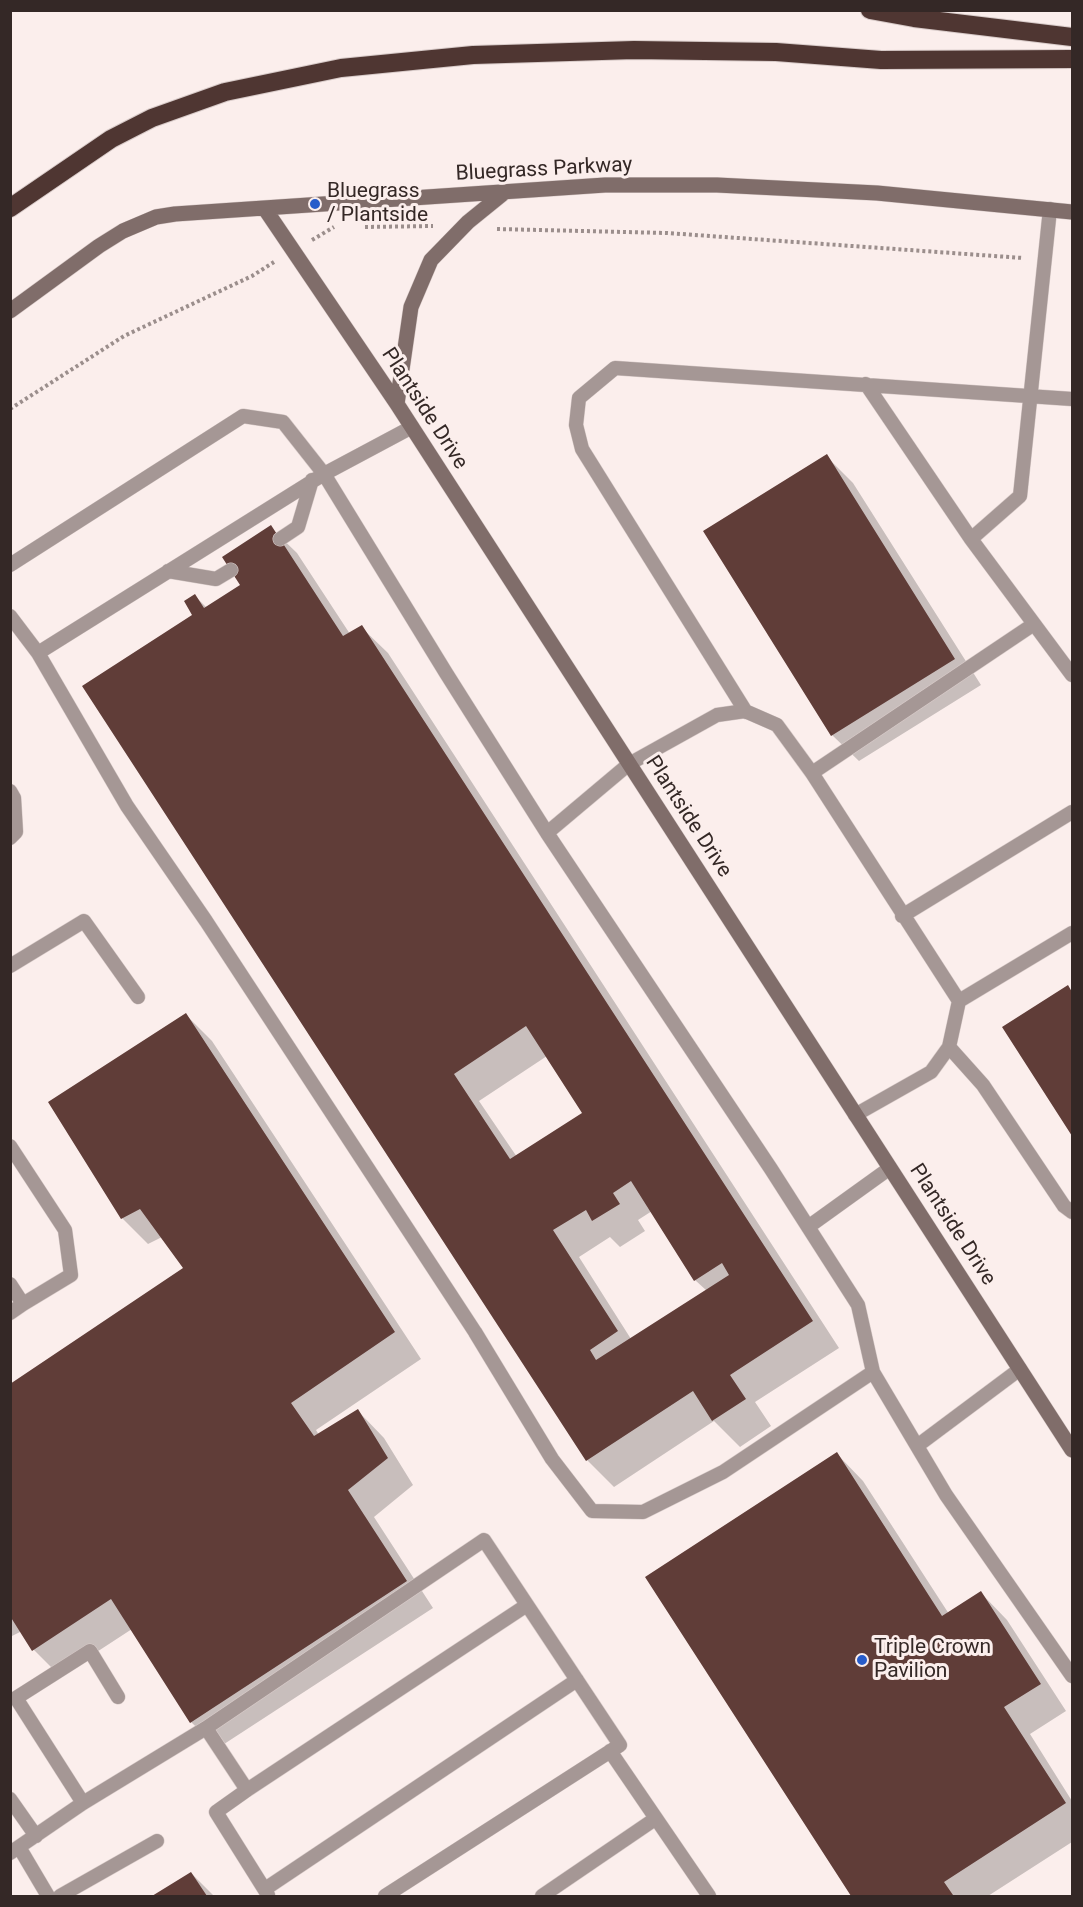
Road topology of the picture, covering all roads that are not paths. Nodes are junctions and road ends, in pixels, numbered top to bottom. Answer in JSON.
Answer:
{"nodes":[{"id":1,"x":870,"y":10,"type":"edge"},
{"id":2,"x":1072,"y":37,"type":"edge"},
{"id":3,"x":1072,"y":59,"type":"edge"},
{"id":4,"x":505,"y":192,"type":"junction"},
{"id":5,"x":10,"y":208,"type":"edge"},
{"id":6,"x":265,"y":209,"type":"junction"},
{"id":7,"x":1050,"y":209,"type":"junction"},
{"id":8,"x":1072,"y":212,"type":"edge"},
{"id":9,"x":10,"y":311,"type":"edge"},
{"id":10,"x":866,"y":384,"type":"junction"},
{"id":11,"x":1031,"y":395,"type":"junction"},
{"id":12,"x":1072,"y":399,"type":"edge"},
{"id":13,"x":397,"y":404,"type":"junction"},
{"id":14,"x":412,"y":427,"type":"junction"},
{"id":15,"x":318,"y":477,"type":"junction"},
{"id":16,"x":280,"y":539,"type":"dead end"},
{"id":17,"x":971,"y":539,"type":"junction"},
{"id":18,"x":10,"y":565,"type":"edge"},
{"id":19,"x":231,"y":570,"type":"dead end"},
{"id":20,"x":168,"y":571,"type":"junction"},
{"id":21,"x":10,"y":616,"type":"edge"},
{"id":22,"x":1034,"y":624,"type":"junction"},
{"id":23,"x":38,"y":653,"type":"junction"},
{"id":24,"x":1072,"y":675,"type":"edge"},
{"id":25,"x":746,"y":712,"type":"junction"},
{"id":26,"x":629,"y":764,"type":"junction"},
{"id":27,"x":812,"y":773,"type":"junction"},
{"id":28,"x":10,"y":791,"type":"edge"},
{"id":29,"x":1072,"y":812,"type":"edge"},
{"id":30,"x":547,"y":833,"type":"junction"},
{"id":31,"x":10,"y":838,"type":"edge"},
{"id":32,"x":902,"y":916,"type":"junction"},
{"id":33,"x":1072,"y":933,"type":"edge"},
{"id":34,"x":10,"y":966,"type":"edge"},
{"id":35,"x":138,"y":997,"type":"dead end"},
{"id":36,"x":959,"y":1001,"type":"junction"},
{"id":37,"x":949,"y":1047,"type":"junction"},
{"id":38,"x":855,"y":1114,"type":"junction"},
{"id":39,"x":10,"y":1146,"type":"edge"},
{"id":40,"x":890,"y":1168,"type":"junction"},
{"id":41,"x":1072,"y":1212,"type":"edge"},
{"id":42,"x":808,"y":1227,"type":"junction"},
{"id":43,"x":10,"y":1284,"type":"edge"},
{"id":44,"x":23,"y":1304,"type":"junction"},
{"id":45,"x":10,"y":1313,"type":"edge"},
{"id":46,"x":1020,"y":1369,"type":"junction"},
{"id":47,"x":873,"y":1372,"type":"junction"},
{"id":48,"x":917,"y":1446,"type":"junction"},
{"id":49,"x":1072,"y":1450,"type":"edge"},
{"id":50,"x":527,"y":1605,"type":"junction"},
{"id":51,"x":1072,"y":1676,"type":"edge"},
{"id":52,"x":577,"y":1680,"type":"junction"},
{"id":53,"x":118,"y":1697,"type":"dead end"},
{"id":54,"x":206,"y":1728,"type":"junction"},
{"id":55,"x":610,"y":1751,"type":"junction"},
{"id":56,"x":247,"y":1790,"type":"junction"},
{"id":57,"x":10,"y":1799,"type":"edge"},
{"id":58,"x":83,"y":1803,"type":"junction"},
{"id":59,"x":655,"y":1819,"type":"junction"},
{"id":60,"x":36,"y":1836,"type":"junction"},
{"id":61,"x":157,"y":1841,"type":"dead end"},
{"id":62,"x":15,"y":1850,"type":"edge"},
{"id":63,"x":267,"y":1893,"type":"edge"},
{"id":64,"x":702,"y":1894,"type":"edge"},
{"id":65,"x":48,"y":1896,"type":"edge"},
{"id":66,"x":60,"y":1896,"type":"edge"},
{"id":67,"x":385,"y":1896,"type":"edge"},
{"id":68,"x":542,"y":1896,"type":"edge"}],
"edges":[{"from":1,"to":2,"type":"highway"},
{"from":3,"to":5,"type":"highway"},
{"from":4,"to":6,"type":"street","name":"Bluegrass Parkway"},
{"from":4,"to":7,"type":"street","name":"Bluegrass Parkway"},
{"from":4,"to":13,"type":"street"},
{"from":6,"to":9,"type":"street","name":"Bluegrass Parkway"},
{"from":6,"to":13,"type":"street","name":"Plantside Drive"},
{"from":7,"to":8,"type":"street","name":"Bluegrass Parkway"},
{"from":7,"to":11,"type":"lane"},
{"from":10,"to":11,"type":"lane"},
{"from":10,"to":17,"type":"lane"},
{"from":10,"to":25,"type":"lane"},
{"from":11,"to":12,"type":"lane"},
{"from":11,"to":17,"type":"lane"},
{"from":13,"to":14,"type":"street","name":"Plantside Drive"},
{"from":14,"to":15,"type":"lane"},
{"from":14,"to":26,"type":"street","name":"Plantside Drive"},
{"from":15,"to":16,"type":"lane"},
{"from":15,"to":18,"type":"lane"},
{"from":15,"to":20,"type":"lane"},
{"from":15,"to":30,"type":"lane"},
{"from":17,"to":22,"type":"lane"},
{"from":19,"to":20,"type":"lane"},
{"from":20,"to":23,"type":"lane"},
{"from":21,"to":23,"type":"lane"},
{"from":22,"to":24,"type":"lane"},
{"from":22,"to":27,"type":"lane"},
{"from":23,"to":47,"type":"lane"},
{"from":25,"to":26,"type":"lane"},
{"from":25,"to":27,"type":"lane"},
{"from":26,"to":30,"type":"lane"},
{"from":26,"to":38,"type":"street","name":"Plantside Drive"},
{"from":27,"to":32,"type":"lane"},
{"from":28,"to":31,"type":"lane"},
{"from":29,"to":32,"type":"lane"},
{"from":30,"to":42,"type":"lane"},
{"from":32,"to":36,"type":"lane"},
{"from":33,"to":36,"type":"lane"},
{"from":34,"to":35,"type":"lane"},
{"from":36,"to":37,"type":"lane"},
{"from":37,"to":38,"type":"lane"},
{"from":37,"to":41,"type":"lane"},
{"from":38,"to":40,"type":"street","name":"Plantside Drive"},
{"from":39,"to":44,"type":"lane"},
{"from":40,"to":42,"type":"lane"},
{"from":40,"to":46,"type":"street","name":"Plantside Drive"},
{"from":42,"to":47,"type":"lane"},
{"from":43,"to":44,"type":"lane"},
{"from":44,"to":45,"type":"lane"},
{"from":46,"to":48,"type":"lane"},
{"from":46,"to":49,"type":"street","name":"Plantside Drive"},
{"from":47,"to":48,"type":"lane"},
{"from":48,"to":51,"type":"lane"},
{"from":50,"to":52,"type":"lane"},
{"from":50,"to":54,"type":"lane"},
{"from":50,"to":56,"type":"lane"},
{"from":52,"to":55,"type":"lane"},
{"from":52,"to":63,"type":"lane"},
{"from":53,"to":58,"type":"lane"},
{"from":54,"to":56,"type":"lane"},
{"from":54,"to":58,"type":"lane"},
{"from":55,"to":59,"type":"lane"},
{"from":55,"to":67,"type":"lane"},
{"from":56,"to":63,"type":"lane"},
{"from":57,"to":60,"type":"lane"},
{"from":58,"to":60,"type":"lane"},
{"from":59,"to":64,"type":"lane"},
{"from":59,"to":68,"type":"lane"},
{"from":60,"to":62,"type":"lane"},
{"from":61,"to":66,"type":"lane"},
{"from":62,"to":65,"type":"lane"}]}
